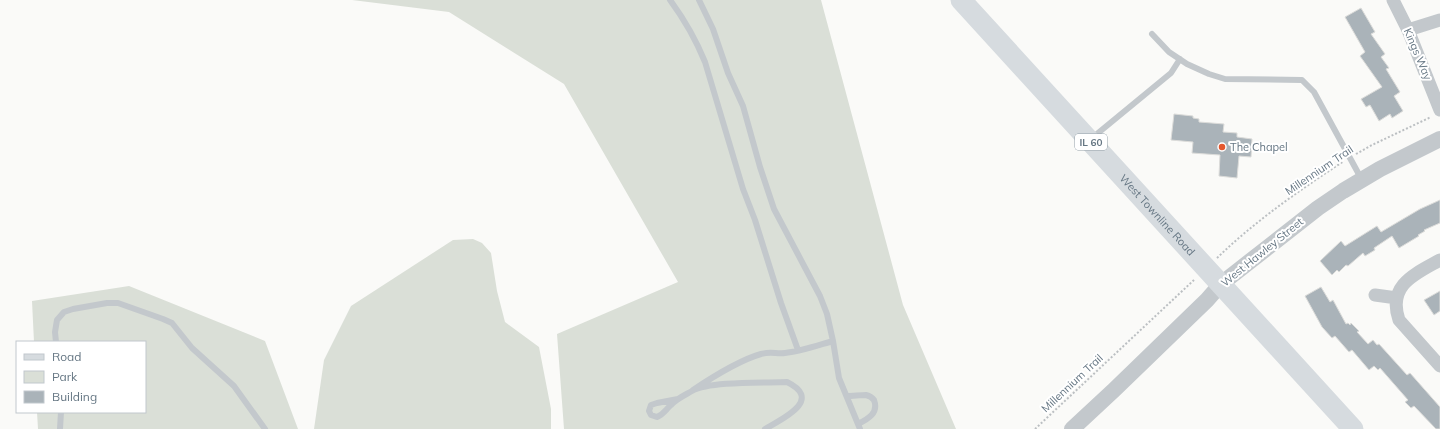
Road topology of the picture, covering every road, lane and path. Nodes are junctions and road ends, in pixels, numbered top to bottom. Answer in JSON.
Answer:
{"nodes":[{"id":1,"x":670,"y":0,"type":"edge"},
{"id":2,"x":699,"y":0,"type":"edge"},
{"id":3,"x":961,"y":0,"type":"edge"},
{"id":4,"x":1393,"y":0,"type":"edge"},
{"id":5,"x":1440,"y":20,"type":"edge"},
{"id":6,"x":1408,"y":30,"type":"junction"},
{"id":7,"x":1152,"y":34,"type":"dead end"},
{"id":8,"x":1180,"y":59,"type":"junction"},
{"id":9,"x":1437,"y":113,"type":"edge"},
{"id":10,"x":1440,"y":139,"type":"edge"},
{"id":11,"x":1089,"y":140,"type":"junction"},
{"id":12,"x":1350,"y":158,"type":"junction"},
{"id":13,"x":1362,"y":180,"type":"junction"},
{"id":14,"x":1218,"y":257,"type":"dead end"},
{"id":15,"x":1440,"y":260,"type":"edge"},
{"id":16,"x":1191,"y":284,"type":"dead end"},
{"id":17,"x":1221,"y":284,"type":"junction"},
{"id":18,"x":1375,"y":295,"type":"dead end"},
{"id":19,"x":1397,"y":298,"type":"junction"},
{"id":20,"x":56,"y":341,"type":"edge"},
{"id":21,"x":833,"y":341,"type":"junction"},
{"id":22,"x":798,"y":350,"type":"junction"},
{"id":23,"x":1440,"y":366,"type":"edge"},
{"id":24,"x":693,"y":390,"type":"junction"},
{"id":25,"x":847,"y":396,"type":"junction"},
{"id":26,"x":678,"y":399,"type":"dead end"},
{"id":27,"x":61,"y":413,"type":"edge"},
{"id":28,"x":859,"y":426,"type":"edge"},
{"id":29,"x":60,"y":429,"type":"edge"},
{"id":30,"x":265,"y":429,"type":"edge"},
{"id":31,"x":765,"y":429,"type":"edge"},
{"id":32,"x":1035,"y":429,"type":"edge"},
{"id":33,"x":1072,"y":429,"type":"edge"},
{"id":34,"x":1353,"y":429,"type":"edge"}],
"edges":[{"from":1,"to":22,"type":"lane"},
{"from":2,"to":21,"type":"lane"},
{"from":3,"to":11,"type":"main road","name":"West Townline Road","number":"IL 60"},
{"from":4,"to":6,"type":"street","name":"Kings Way"},
{"from":5,"to":6,"type":"street"},
{"from":6,"to":9,"type":"street","name":"Kings Way"},
{"from":7,"to":8,"type":"lane"},
{"from":8,"to":11,"type":"lane"},
{"from":8,"to":12,"type":"lane"},
{"from":9,"to":12,"type":"path","name":"Millennium Trail"},
{"from":10,"to":13,"type":"street","name":"West Hawley Street"},
{"from":11,"to":17,"type":"main road","name":"West Townline Road","number":"IL 60"},
{"from":12,"to":13,"type":"lane"},
{"from":12,"to":14,"type":"path","name":"Millennium Trail"},
{"from":13,"to":17,"type":"street","name":"West Hawley Street"},
{"from":15,"to":19,"type":"street"},
{"from":16,"to":32,"type":"path","name":"Millennium Trail"},
{"from":17,"to":33,"type":"street","name":"West Hawley Street"},
{"from":17,"to":34,"type":"main road","name":"West Townline Road","number":"IL 60"},
{"from":18,"to":19,"type":"street"},
{"from":19,"to":23,"type":"street"},
{"from":20,"to":30,"type":"lane"},
{"from":21,"to":22,"type":"lane"},
{"from":21,"to":25,"type":"lane"},
{"from":22,"to":24,"type":"lane"},
{"from":24,"to":26,"type":"lane"},
{"from":24,"to":31,"type":"lane"},
{"from":25,"to":28,"type":"lane"},
{"from":25,"to":28,"type":"lane"},
{"from":27,"to":29,"type":"lane"}]}
